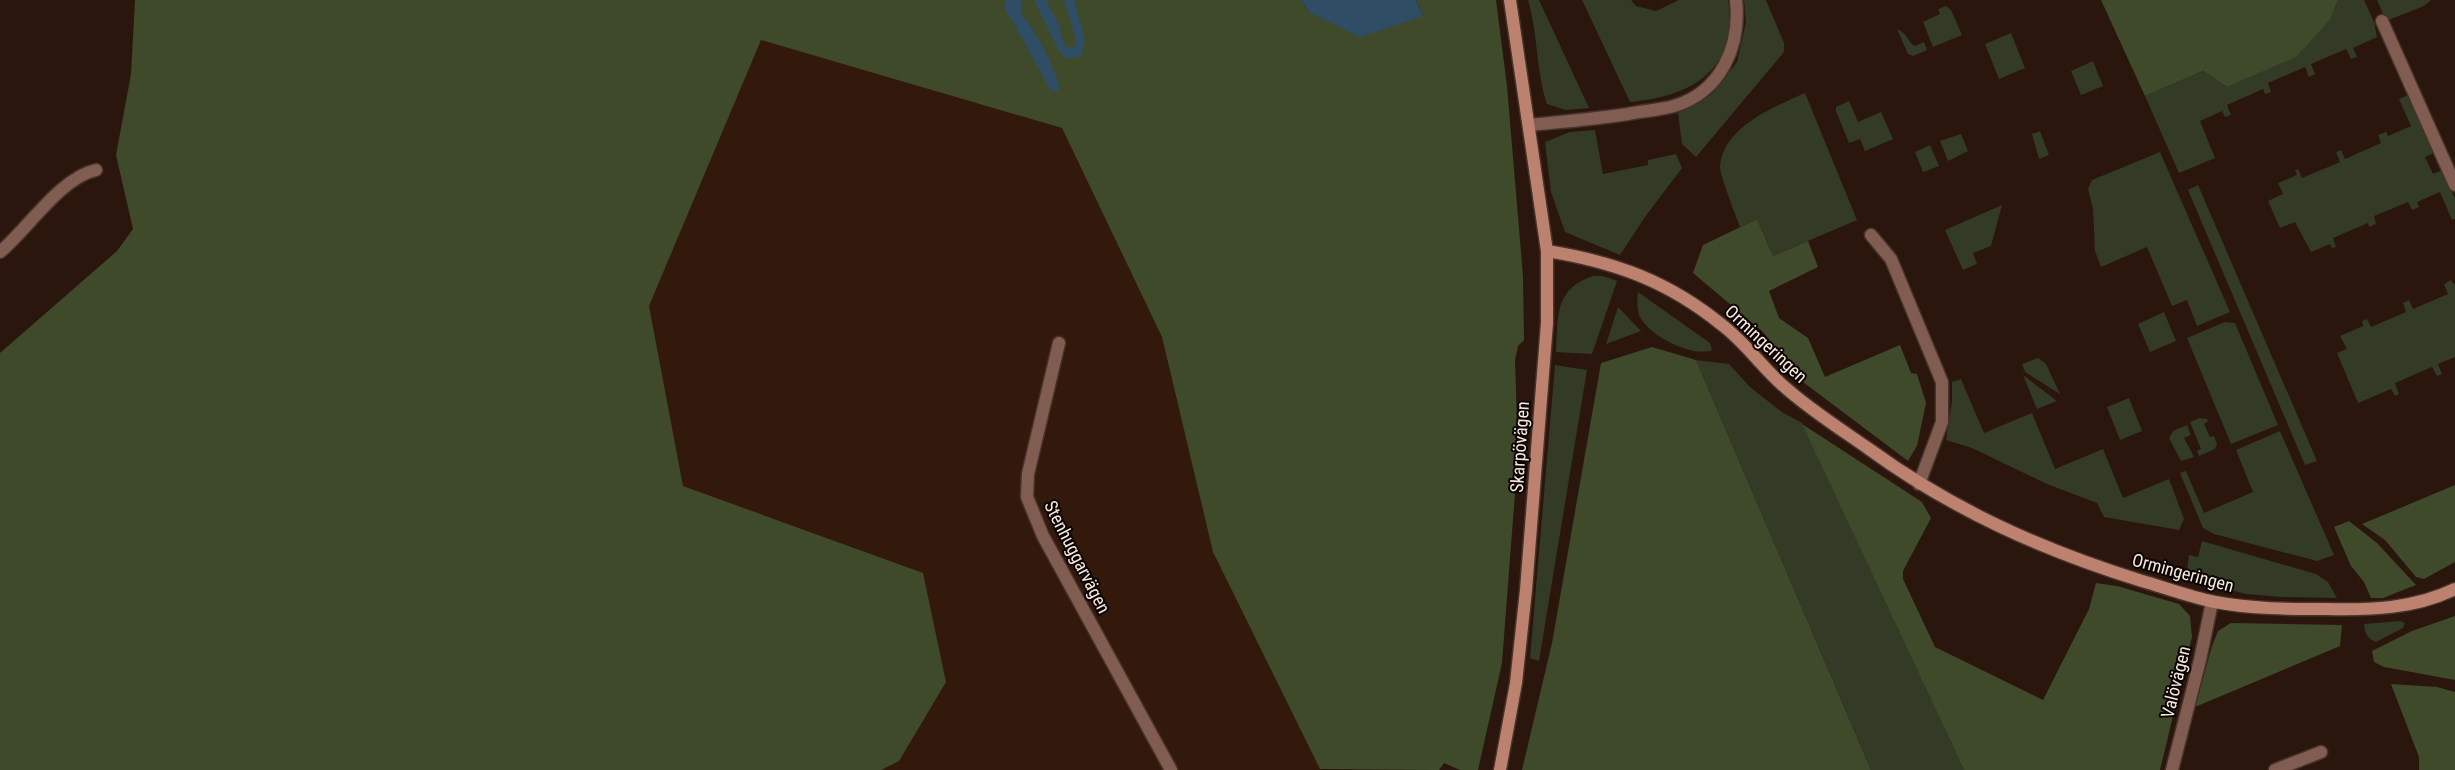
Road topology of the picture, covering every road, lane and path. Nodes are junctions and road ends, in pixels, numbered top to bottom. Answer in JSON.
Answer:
{"nodes":[{"id":1,"x":1510,"y":0,"type":"edge"},
{"id":2,"x":1736,"y":0,"type":"edge"},
{"id":3,"x":2382,"y":21,"type":"dead end"},
{"id":4,"x":1529,"y":125,"type":"junction"},
{"id":5,"x":96,"y":170,"type":"dead end"},
{"id":6,"x":2455,"y":185,"type":"edge"},
{"id":7,"x":1871,"y":235,"type":"dead end"},
{"id":8,"x":1547,"y":251,"type":"junction"},
{"id":9,"x":0,"y":252,"type":"edge"},
{"id":10,"x":1059,"y":343,"type":"dead end"},
{"id":11,"x":1919,"y":484,"type":"junction"},
{"id":12,"x":2455,"y":589,"type":"edge"},
{"id":13,"x":2212,"y":602,"type":"junction"},
{"id":14,"x":2321,"y":752,"type":"dead end"},
{"id":15,"x":1171,"y":770,"type":"edge"},
{"id":16,"x":1500,"y":770,"type":"edge"},
{"id":17,"x":2172,"y":770,"type":"edge"},
{"id":18,"x":2275,"y":770,"type":"edge"}],
"edges":[{"from":1,"to":4,"type":"street","name":"Skarpövägen"},
{"from":2,"to":4,"type":"street"},
{"from":3,"to":6,"type":"street"},
{"from":4,"to":8,"type":"street","name":"Skarpövägen"},
{"from":5,"to":9,"type":"street"},
{"from":7,"to":11,"type":"street"},
{"from":8,"to":11,"type":"street","name":"Ormingeringen"},
{"from":8,"to":16,"type":"street","name":"Skarpövägen"},
{"from":10,"to":15,"type":"street","name":"Stenhuggarvägen"},
{"from":11,"to":13,"type":"street","name":"Ormingeringen"},
{"from":12,"to":13,"type":"street","name":"Ormingeringen"},
{"from":13,"to":17,"type":"street","name":"Valövägen"},
{"from":14,"to":18,"type":"street"}]}
